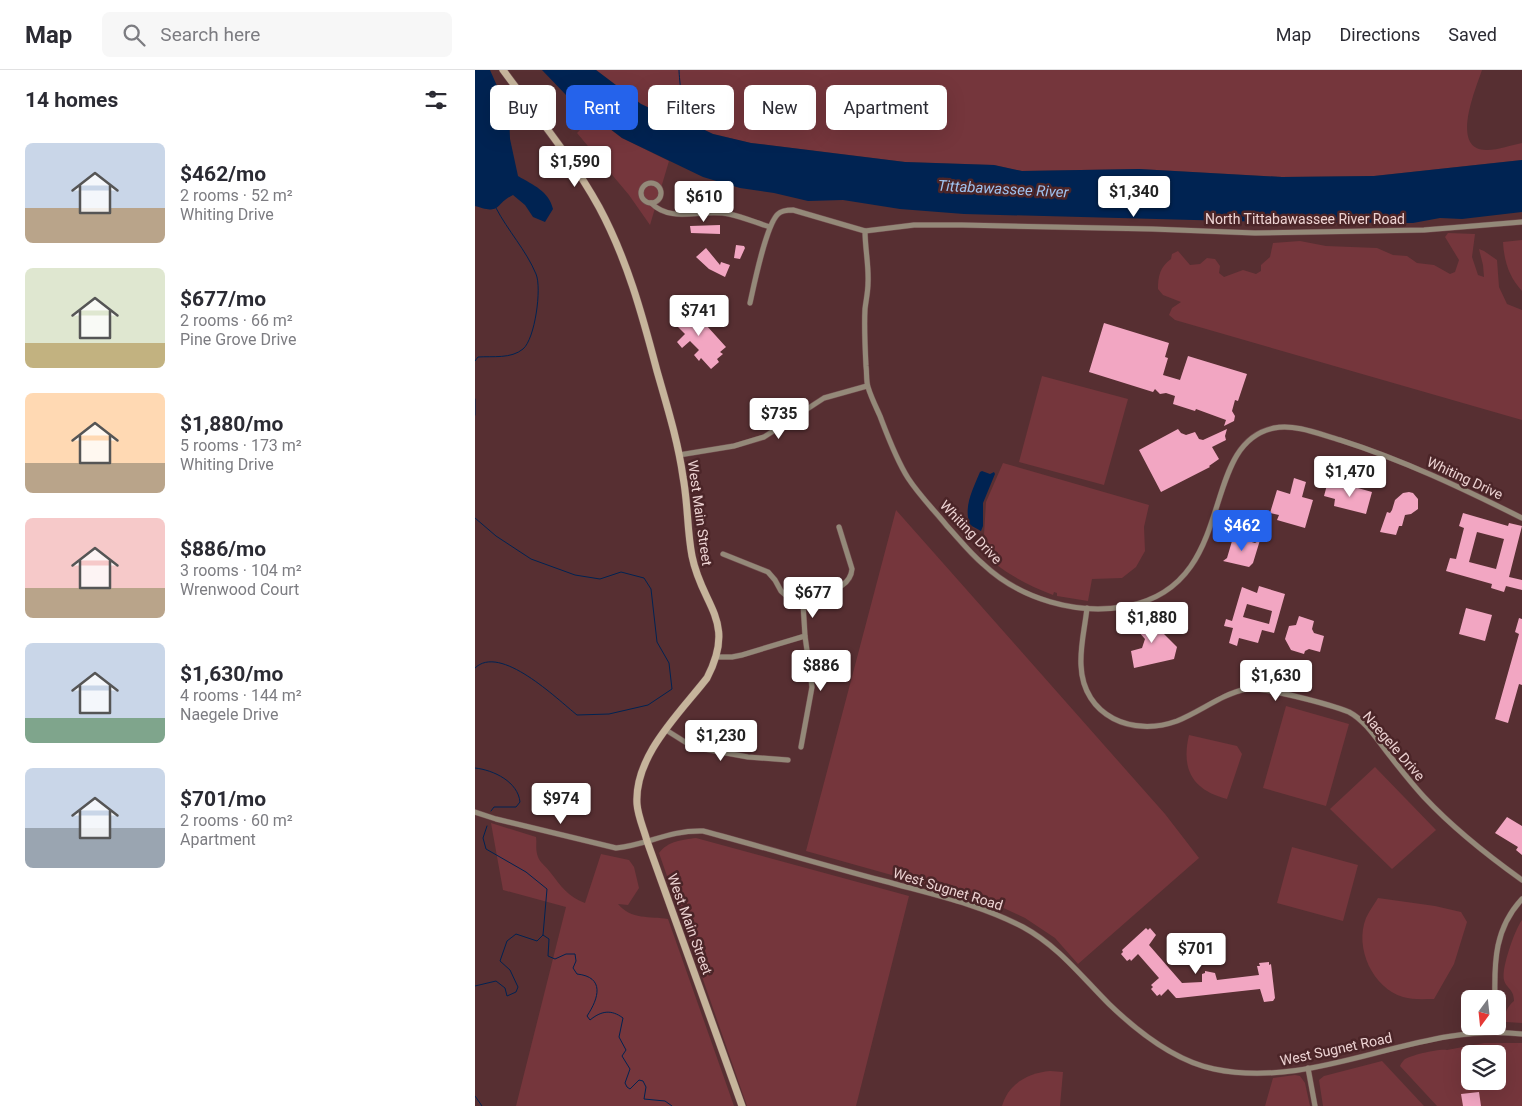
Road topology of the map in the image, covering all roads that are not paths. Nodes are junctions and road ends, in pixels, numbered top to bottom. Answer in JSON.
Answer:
{"nodes":[{"id":1,"x":503,"y":70,"type":"edge"},
{"id":2,"x":651,"y":202,"type":"dead end"},
{"id":3,"x":1522,"y":222,"type":"edge"},
{"id":4,"x":770,"y":228,"type":"junction"},
{"id":5,"x":865,"y":231,"type":"junction"},
{"id":6,"x":750,"y":303,"type":"dead end"},
{"id":7,"x":867,"y":386,"type":"junction"},
{"id":8,"x":679,"y":455,"type":"junction"},
{"id":9,"x":1522,"y":518,"type":"edge"},
{"id":10,"x":839,"y":527,"type":"dead end"},
{"id":11,"x":723,"y":554,"type":"dead end"},
{"id":12,"x":803,"y":603,"type":"junction"},
{"id":13,"x":1087,"y":608,"type":"junction"},
{"id":14,"x":805,"y":636,"type":"junction"},
{"id":15,"x":716,"y":657,"type":"junction"},
{"id":16,"x":666,"y":730,"type":"junction"},
{"id":17,"x":801,"y":747,"type":"dead end"},
{"id":18,"x":788,"y":760,"type":"dead end"},
{"id":19,"x":475,"y":812,"type":"edge"},
{"id":20,"x":647,"y":841,"type":"junction"},
{"id":21,"x":1522,"y":880,"type":"edge"},
{"id":22,"x":1522,"y":899,"type":"edge"},
{"id":23,"x":1495,"y":990,"type":"edge"},
{"id":24,"x":1506,"y":1031,"type":"edge"},
{"id":25,"x":1461,"y":1034,"type":"edge"},
{"id":26,"x":1522,"y":1034,"type":"edge"},
{"id":27,"x":1308,"y":1068,"type":"junction"},
{"id":28,"x":742,"y":1106,"type":"edge"},
{"id":29,"x":1315,"y":1106,"type":"edge"}],
"edges":[{"from":1,"to":8,"type":"street","name":"West Main Street"},
{"from":2,"to":4,"type":"street"},
{"from":3,"to":5,"type":"street","name":"North Tittabawassee River Road"},
{"from":4,"to":5,"type":"street","name":"North Tittabawassee River Road"},
{"from":4,"to":6,"type":"street"},
{"from":5,"to":7,"type":"street","name":"Whiting Drive"},
{"from":7,"to":8,"type":"street"},
{"from":7,"to":13,"type":"street","name":"Whiting Drive"},
{"from":8,"to":15,"type":"street","name":"West Main Street"},
{"from":9,"to":13,"type":"street","name":"Whiting Drive"},
{"from":10,"to":12,"type":"street"},
{"from":11,"to":12,"type":"street"},
{"from":12,"to":14,"type":"street"},
{"from":13,"to":21,"type":"street","name":"Naegele Drive"},
{"from":14,"to":15,"type":"street"},
{"from":14,"to":17,"type":"street"},
{"from":15,"to":16,"type":"street","name":"West Main Street"},
{"from":16,"to":18,"type":"street"},
{"from":16,"to":20,"type":"street","name":"West Main Street"},
{"from":19,"to":20,"type":"street","name":"West Sugnet Road"},
{"from":20,"to":27,"type":"street","name":"West Sugnet Road"},
{"from":20,"to":28,"type":"street","name":"West Main Street"},
{"from":22,"to":23,"type":"street"},
{"from":24,"to":26,"type":"street","name":"West Sugnet Road"},
{"from":25,"to":27,"type":"street","name":"West Sugnet Road"},
{"from":27,"to":29,"type":"street"}]}
